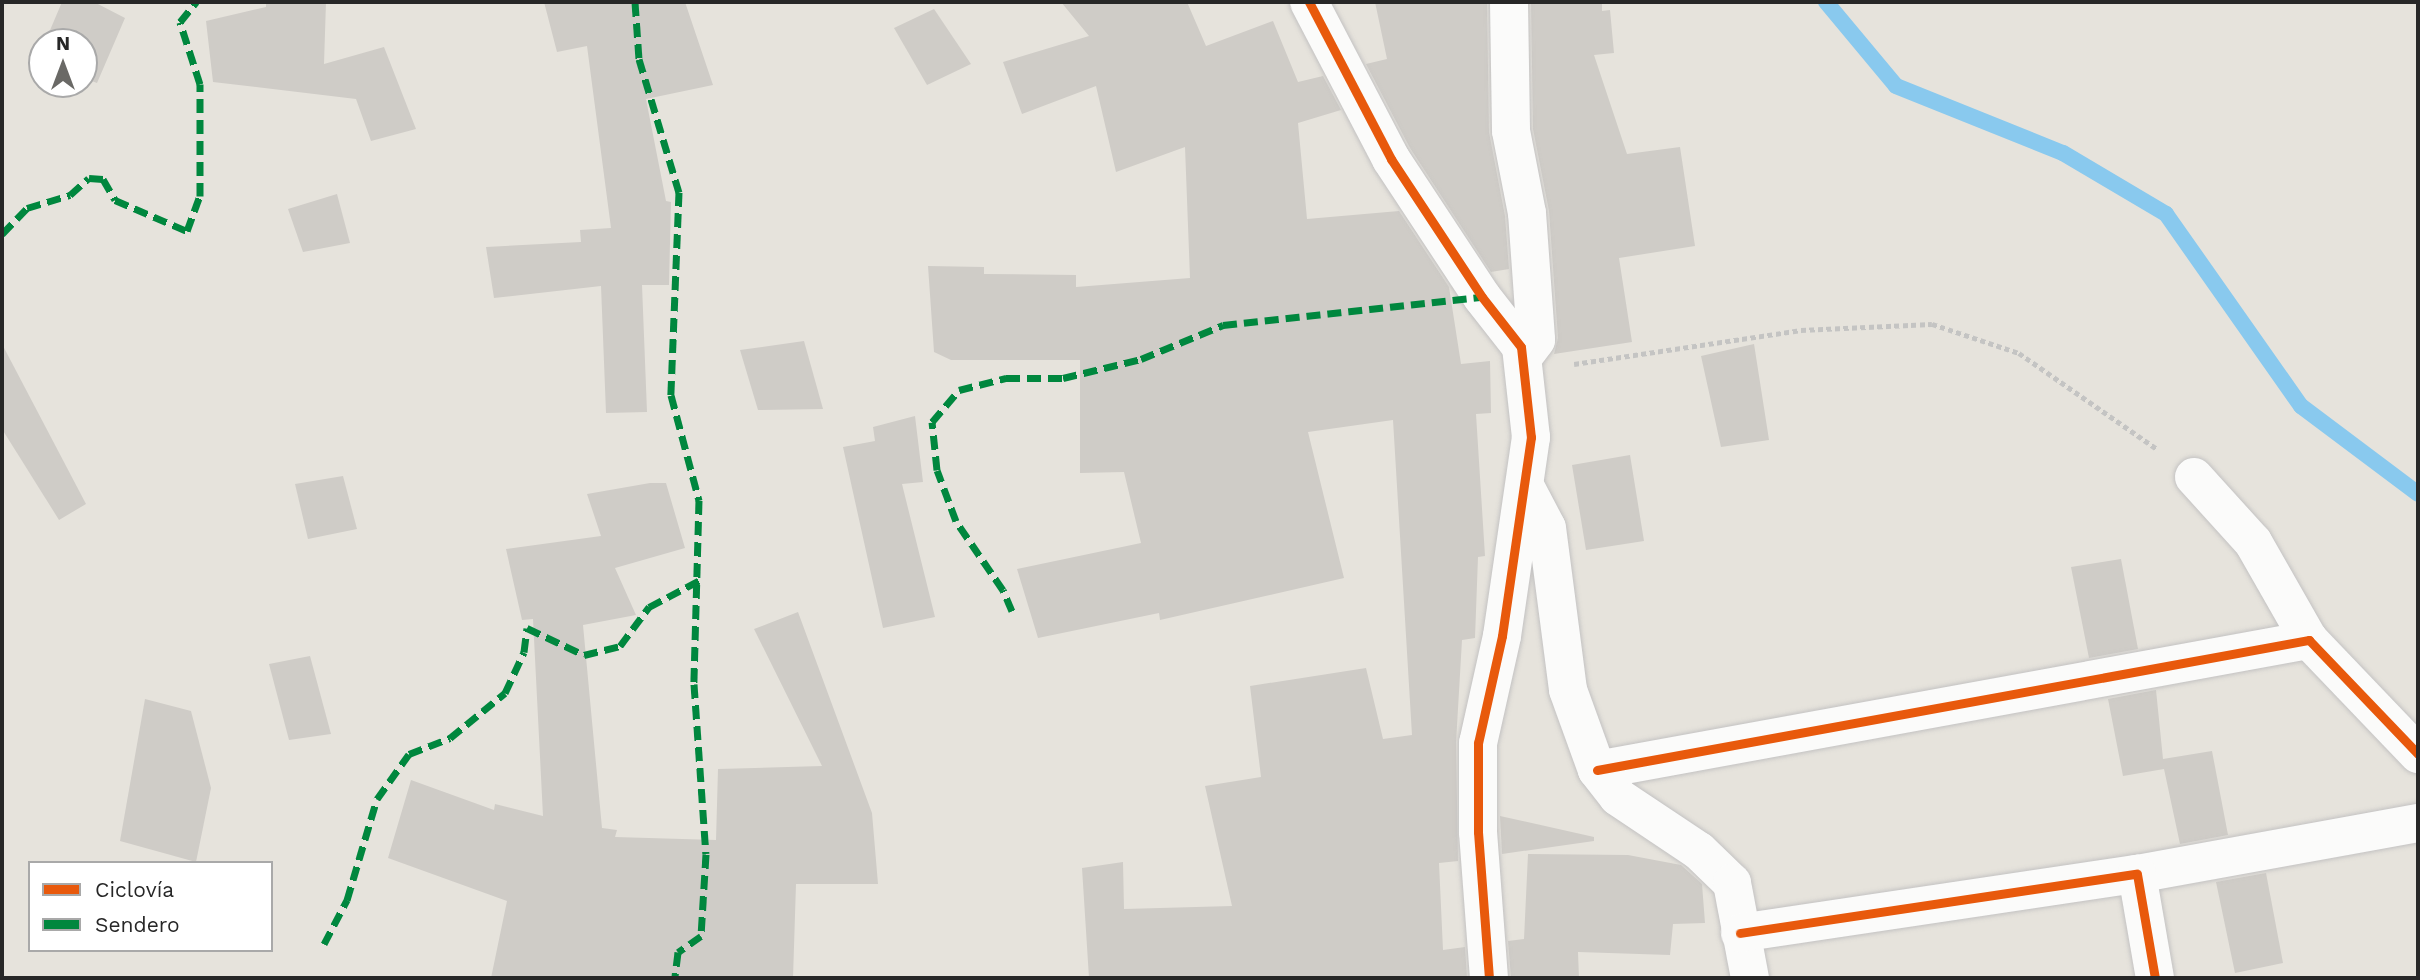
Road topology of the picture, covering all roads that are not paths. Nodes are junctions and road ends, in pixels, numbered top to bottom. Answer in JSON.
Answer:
{"nodes":[{"id":1,"x":1309,"y":2,"type":"edge"},
{"id":2,"x":1509,"y":2,"type":"edge"},
{"id":3,"x":1524,"y":365,"type":"junction"},
{"id":4,"x":2194,"y":477,"type":"road end"},
{"id":5,"x":1525,"y":486,"type":"junction"},
{"id":6,"x":2309,"y":640,"type":"junction"},
{"id":7,"x":2418,"y":754,"type":"edge"},
{"id":8,"x":1597,"y":770,"type":"junction"},
{"id":9,"x":2418,"y":823,"type":"edge"},
{"id":10,"x":2137,"y":874,"type":"junction"},
{"id":11,"x":1740,"y":933,"type":"junction"},
{"id":12,"x":1489,"y":978,"type":"edge"},
{"id":13,"x":1750,"y":978,"type":"edge"},
{"id":14,"x":2155,"y":978,"type":"edge"}],
"edges":[{"from":1,"to":3,"type":"street"},
{"from":2,"to":3,"type":"street"},
{"from":3,"to":5,"type":"street"},
{"from":4,"to":6,"type":"street"},
{"from":5,"to":8,"type":"street"},
{"from":5,"to":12,"type":"street"},
{"from":6,"to":7,"type":"street"},
{"from":6,"to":8,"type":"street"},
{"from":8,"to":11,"type":"street"},
{"from":9,"to":10,"type":"street"},
{"from":10,"to":11,"type":"street"},
{"from":10,"to":14,"type":"street"},
{"from":11,"to":13,"type":"street"}]}
